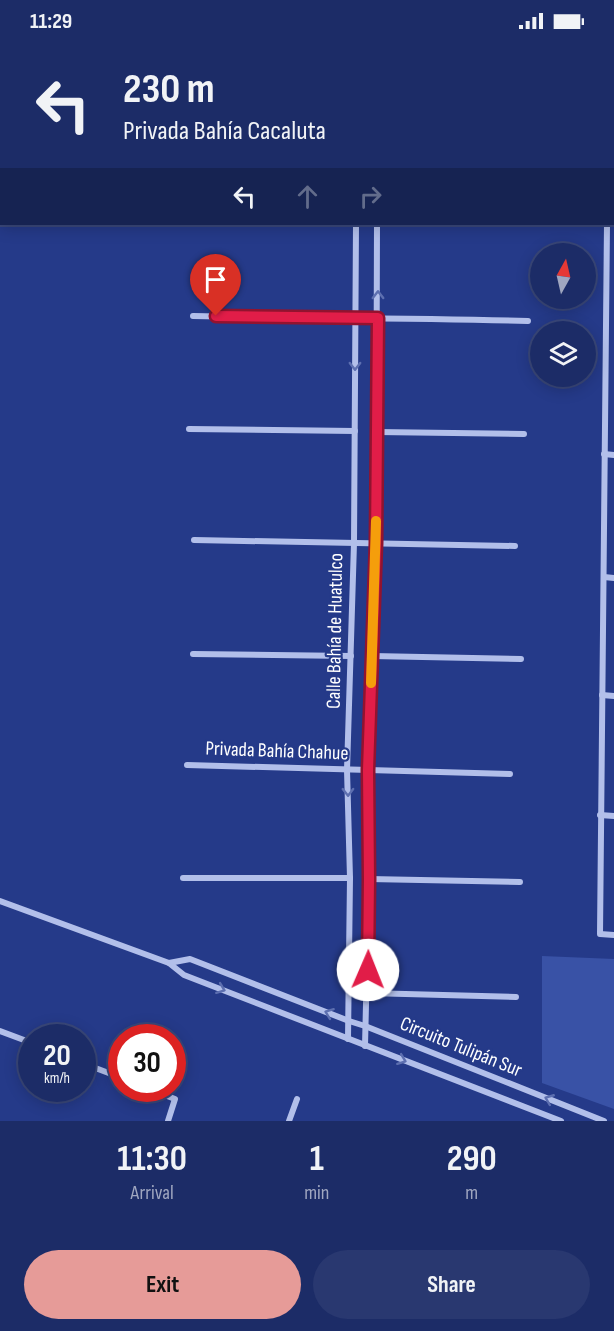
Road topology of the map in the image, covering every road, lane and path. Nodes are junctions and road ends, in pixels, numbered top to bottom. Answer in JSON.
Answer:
{"nodes":[{"id":1,"x":357,"y":225,"type":"edge"},
{"id":2,"x":377,"y":225,"type":"edge"},
{"id":3,"x":607,"y":225,"type":"edge"},
{"id":4,"x":193,"y":316,"type":"dead end"},
{"id":5,"x":356,"y":318,"type":"junction"},
{"id":6,"x":378,"y":318,"type":"junction"},
{"id":7,"x":528,"y":321,"type":"dead end"},
{"id":8,"x":606,"y":335,"type":"junction"},
{"id":9,"x":614,"y":336,"type":"edge"},
{"id":10,"x":189,"y":429,"type":"dead end"},
{"id":11,"x":355,"y":432,"type":"junction"},
{"id":12,"x":377,"y":432,"type":"junction"},
{"id":13,"x":524,"y":434,"type":"dead end"},
{"id":14,"x":604,"y":454,"type":"junction"},
{"id":15,"x":614,"y":455,"type":"edge"},
{"id":16,"x":194,"y":540,"type":"dead end"},
{"id":17,"x":354,"y":543,"type":"junction"},
{"id":18,"x":376,"y":543,"type":"junction"},
{"id":19,"x":515,"y":546,"type":"dead end"},
{"id":20,"x":604,"y":578,"type":"junction"},
{"id":21,"x":614,"y":578,"type":"edge"},
{"id":22,"x":193,"y":654,"type":"dead end"},
{"id":23,"x":351,"y":656,"type":"junction"},
{"id":24,"x":372,"y":656,"type":"junction"},
{"id":25,"x":521,"y":659,"type":"dead end"},
{"id":26,"x":602,"y":695,"type":"junction"},
{"id":27,"x":614,"y":696,"type":"edge"},
{"id":28,"x":187,"y":765,"type":"dead end"},
{"id":29,"x":347,"y":770,"type":"junction"},
{"id":30,"x":368,"y":770,"type":"junction"},
{"id":31,"x":510,"y":774,"type":"dead end"},
{"id":32,"x":600,"y":815,"type":"junction"},
{"id":33,"x":614,"y":816,"type":"edge"},
{"id":34,"x":183,"y":878,"type":"dead end"},
{"id":35,"x":350,"y":878,"type":"junction"},
{"id":36,"x":369,"y":879,"type":"junction"},
{"id":37,"x":520,"y":882,"type":"dead end"},
{"id":38,"x":0,"y":901,"type":"edge"},
{"id":39,"x":614,"y":935,"type":"edge"},
{"id":40,"x":170,"y":963,"type":"junction"},
{"id":41,"x":367,"y":993,"type":"junction"},
{"id":42,"x":516,"y":997,"type":"dead end"},
{"id":43,"x":349,"y":1021,"type":"junction"},
{"id":44,"x":365,"y":1026,"type":"junction"},
{"id":45,"x":0,"y":1031,"type":"edge"},
{"id":46,"x":18,"y":1038,"type":"edge"},
{"id":47,"x":348,"y":1039,"type":"junction"},
{"id":48,"x":365,"y":1046,"type":"junction"},
{"id":49,"x":297,"y":1099,"type":"dead end"},
{"id":50,"x":174,"y":1102,"type":"edge"},
{"id":51,"x":168,"y":1121,"type":"edge"},
{"id":52,"x":289,"y":1121,"type":"edge"},
{"id":53,"x":561,"y":1121,"type":"edge"},
{"id":54,"x":604,"y":1121,"type":"edge"}],
"edges":[{"from":1,"to":5,"type":"street","name":"Calle Bahía de Huatulco"},
{"from":6,"to":2,"type":"street","name":"Calle Bahía de Huatulco","one_way":true},
{"from":3,"to":8,"type":"street"},
{"from":4,"to":5,"type":"street"},
{"from":5,"to":6,"type":"street"},
{"from":5,"to":11,"type":"street","name":"Calle Bahía de Huatulco","one_way":true},
{"from":6,"to":7,"type":"street"},
{"from":6,"to":12,"type":"street","name":"Calle Bahía de Huatulco"},
{"from":8,"to":9,"type":"street"},
{"from":8,"to":14,"type":"street"},
{"from":10,"to":11,"type":"street"},
{"from":11,"to":17,"type":"street","name":"Calle Bahía de Huatulco"},
{"from":12,"to":13,"type":"street"},
{"from":12,"to":18,"type":"street","name":"Calle Bahía de Huatulco"},
{"from":14,"to":15,"type":"street"},
{"from":14,"to":20,"type":"street"},
{"from":16,"to":17,"type":"street"},
{"from":17,"to":18,"type":"street"},
{"from":17,"to":23,"type":"street","name":"Calle Bahía de Huatulco"},
{"from":18,"to":19,"type":"street"},
{"from":18,"to":24,"type":"street","name":"Calle Bahía de Huatulco"},
{"from":20,"to":21,"type":"street"},
{"from":20,"to":26,"type":"street"},
{"from":22,"to":23,"type":"street"},
{"from":23,"to":29,"type":"street","name":"Calle Bahía de Huatulco"},
{"from":24,"to":25,"type":"street"},
{"from":24,"to":30,"type":"street","name":"Calle Bahía de Huatulco"},
{"from":26,"to":27,"type":"street"},
{"from":26,"to":32,"type":"street"},
{"from":28,"to":29,"type":"street","name":"Privada Bahía Chahue"},
{"from":29,"to":30,"type":"street","name":"Privada Bahía Chahue"},
{"from":29,"to":35,"type":"street","name":"Calle Bahía de Huatulco","one_way":true},
{"from":30,"to":31,"type":"street","name":"Privada Bahía Chahue"},
{"from":30,"to":36,"type":"street","name":"Calle Bahía de Huatulco"},
{"from":32,"to":33,"type":"street"},
{"from":32,"to":39,"type":"street"},
{"from":34,"to":35,"type":"street"},
{"from":35,"to":43,"type":"street","name":"Calle Bahía de Huatulco"},
{"from":36,"to":37,"type":"street"},
{"from":36,"to":41,"type":"street","name":"Calle Bahía de Huatulco"},
{"from":38,"to":40,"type":"street","name":"Circuito Tulipán Sur"},
{"from":43,"to":40,"type":"street","name":"Circuito Tulipán Sur","one_way":true},
{"from":40,"to":47,"type":"street","name":"Circuito Tulipán Sur","one_way":true},
{"from":41,"to":42,"type":"street"},
{"from":41,"to":44,"type":"street","name":"Calle Bahía de Huatulco"},
{"from":43,"to":44,"type":"street","name":"Circuito Tulipán Sur"},
{"from":43,"to":47,"type":"street","name":"Calle Bahía de Huatulco"},
{"from":44,"to":48,"type":"street","name":"Calle Bahía de Huatulco"},
{"from":54,"to":44,"type":"street","name":"Circuito Tulipán Sur","one_way":true},
{"from":45,"to":46,"type":"street"},
{"from":47,"to":48,"type":"street","name":"Circuito Tulipán Sur"},
{"from":48,"to":53,"type":"street","name":"Circuito Tulipán Sur","one_way":true},
{"from":49,"to":52,"type":"street"},
{"from":50,"to":51,"type":"street"}]}
